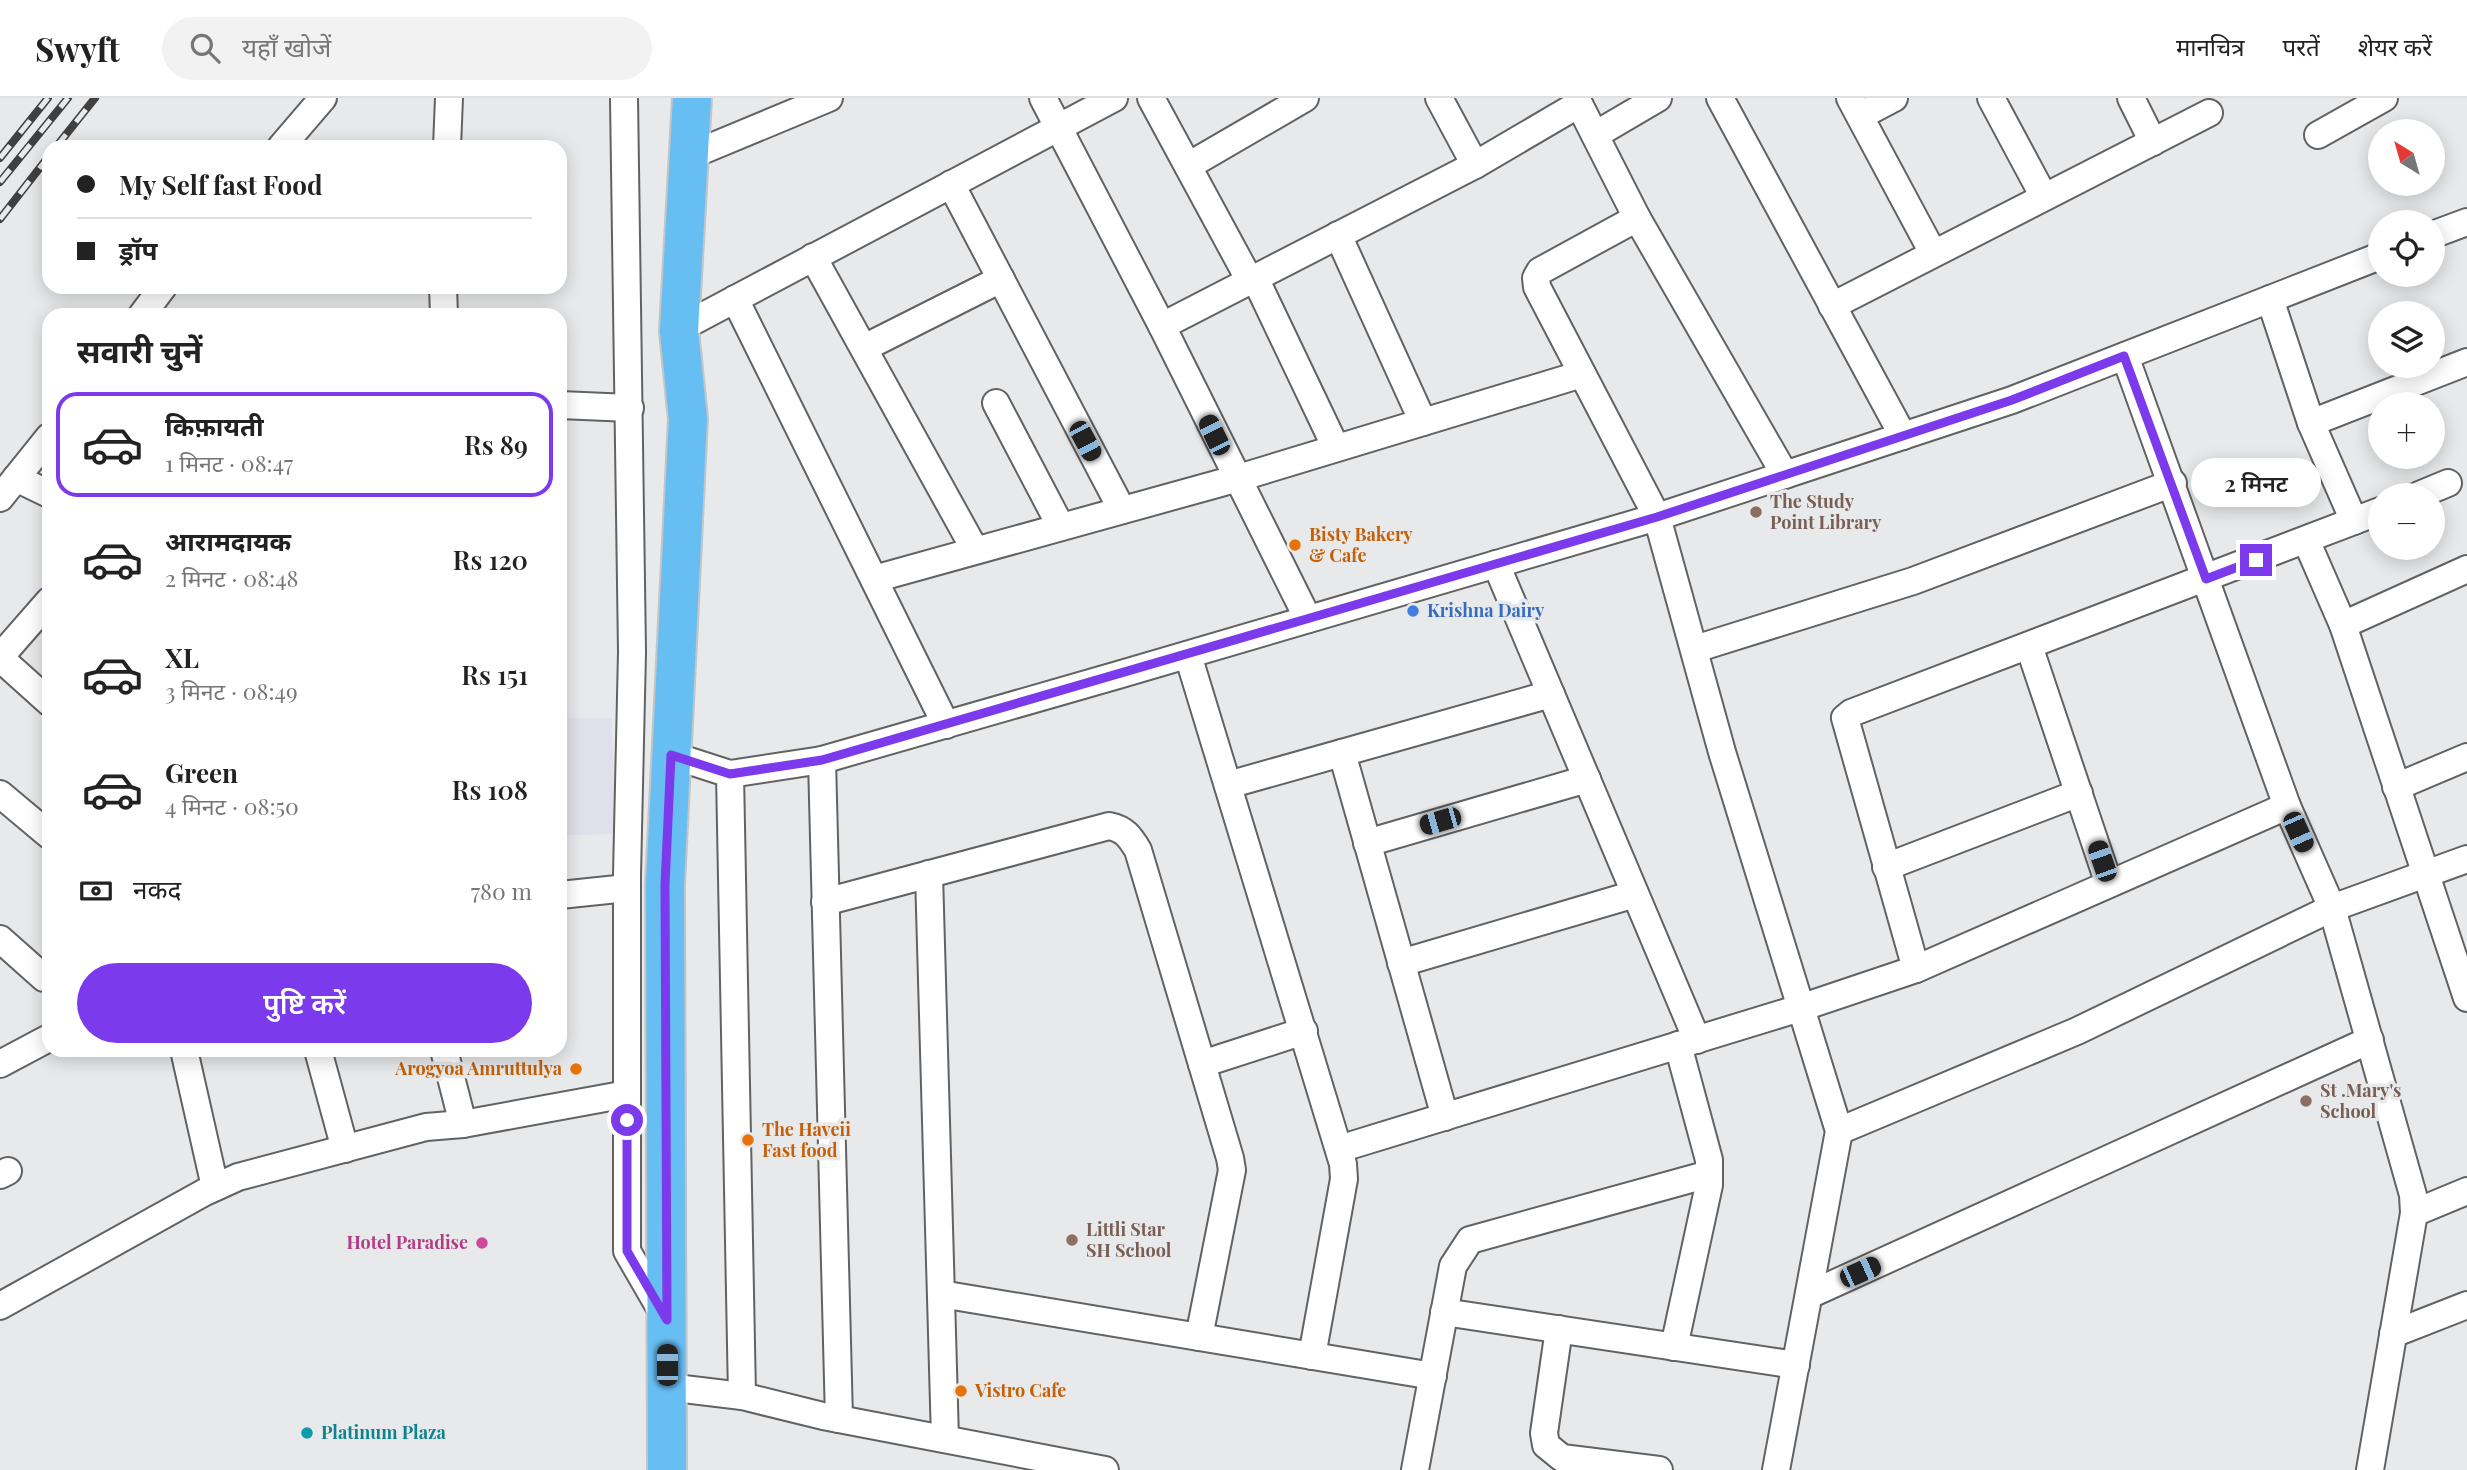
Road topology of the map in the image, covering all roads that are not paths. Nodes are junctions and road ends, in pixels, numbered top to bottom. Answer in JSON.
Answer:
{"nodes":[{"id":1,"x":323,"y":98,"type":"edge"},
{"id":2,"x":449,"y":98,"type":"edge"},
{"id":3,"x":624,"y":98,"type":"edge"},
{"id":4,"x":692,"y":98,"type":"edge"},
{"id":5,"x":829,"y":98,"type":"edge"},
{"id":6,"x":1043,"y":98,"type":"edge"},
{"id":7,"x":1114,"y":98,"type":"edge"},
{"id":8,"x":1151,"y":98,"type":"edge"},
{"id":9,"x":1305,"y":98,"type":"edge"},
{"id":10,"x":1439,"y":98,"type":"edge"},
{"id":11,"x":1658,"y":98,"type":"edge"},
{"id":12,"x":1720,"y":98,"type":"edge"},
{"id":13,"x":1894,"y":98,"type":"edge"},
{"id":14,"x":1991,"y":98,"type":"edge"},
{"id":15,"x":2131,"y":98,"type":"edge"},
{"id":16,"x":2384,"y":98,"type":"edge"},
{"id":17,"x":1578,"y":101,"type":"edge"},
{"id":18,"x":1855,"y":107,"type":"edge"},
{"id":19,"x":2209,"y":113,"type":"dead end"},
{"id":20,"x":1058,"y":127,"type":"junction"},
{"id":21,"x":1595,"y":135,"type":"junction"},
{"id":22,"x":2318,"y":135,"type":"dead end"},
{"id":23,"x":287,"y":140,"type":"edge"},
{"id":24,"x":447,"y":140,"type":"edge"},
{"id":25,"x":2153,"y":142,"type":"junction"},
{"id":26,"x":687,"y":157,"type":"junction"},
{"id":27,"x":1475,"y":164,"type":"junction"},
{"id":28,"x":1188,"y":166,"type":"junction"},
{"id":29,"x":951,"y":184,"type":"junction"},
{"id":30,"x":2044,"y":197,"type":"junction"},
{"id":31,"x":1637,"y":218,"type":"junction"},
{"id":32,"x":2467,"y":222,"type":"edge"},
{"id":33,"x":2445,"y":230,"type":"edge"},
{"id":34,"x":1338,"y":235,"type":"junction"},
{"id":35,"x":1933,"y":253,"type":"junction"},
{"id":36,"x":814,"y":257,"type":"junction"},
{"id":37,"x":2368,"y":261,"type":"edge"},
{"id":38,"x":1000,"y":279,"type":"junction"},
{"id":39,"x":1253,"y":279,"type":"junction"},
{"id":40,"x":735,"y":299,"type":"junction"},
{"id":41,"x":2270,"y":299,"type":"junction"},
{"id":42,"x":1832,"y":306,"type":"junction"},
{"id":43,"x":692,"y":321,"type":"dead end"},
{"id":44,"x":1162,"y":326,"type":"junction"},
{"id":45,"x":864,"y":348,"type":"junction"},
{"id":46,"x":2124,"y":356,"type":"junction"},
{"id":47,"x":2467,"y":362,"type":"edge"},
{"id":48,"x":1582,"y":374,"type":"junction"},
{"id":49,"x":996,"y":403,"type":"dead end"},
{"id":50,"x":567,"y":405,"type":"edge"},
{"id":51,"x":629,"y":408,"type":"junction"},
{"id":52,"x":1423,"y":422,"type":"junction"},
{"id":53,"x":2311,"y":423,"type":"junction"},
{"id":54,"x":1903,"y":436,"type":"junction"},
{"id":55,"x":42,"y":447,"type":"edge"},
{"id":56,"x":1336,"y":448,"type":"junction"},
{"id":57,"x":1785,"y":475,"type":"junction"},
{"id":58,"x":1235,"y":479,"type":"junction"},
{"id":59,"x":2173,"y":483,"type":"junction"},
{"id":60,"x":2448,"y":484,"type":"dead end"},
{"id":61,"x":2445,"y":485,"type":"edge"},
{"id":62,"x":8,"y":488,"type":"edge"},
{"id":63,"x":42,"y":493,"type":"edge"},
{"id":64,"x":1122,"y":510,"type":"junction"},
{"id":65,"x":2368,"y":516,"type":"edge"},
{"id":66,"x":1657,"y":517,"type":"junction"},
{"id":67,"x":2354,"y":521,"type":"junction"},
{"id":68,"x":1061,"y":527,"type":"junction"},
{"id":69,"x":2306,"y":540,"type":"junction"},
{"id":70,"x":975,"y":550,"type":"junction"},
{"id":71,"x":1496,"y":564,"type":"junction"},
{"id":72,"x":2467,"y":569,"type":"edge"},
{"id":73,"x":874,"y":579,"type":"junction"},
{"id":74,"x":2206,"y":579,"type":"junction"},
{"id":75,"x":42,"y":609,"type":"edge"},
{"id":76,"x":1308,"y":620,"type":"junction"},
{"id":77,"x":2343,"y":625,"type":"junction"},
{"id":78,"x":2029,"y":646,"type":"junction"},
{"id":79,"x":1695,"y":649,"type":"junction"},
{"id":80,"x":1188,"y":654,"type":"junction"},
{"id":81,"x":0,"y":657,"type":"edge"},
{"id":82,"x":1551,"y":694,"type":"junction"},
{"id":83,"x":42,"y":696,"type":"edge"},
{"id":84,"x":946,"y":724,"type":"junction"},
{"id":85,"x":1342,"y":753,"type":"junction"},
{"id":86,"x":671,"y":755,"type":"junction"},
{"id":87,"x":2467,"y":757,"type":"edge"},
{"id":88,"x":822,"y":760,"type":"junction"},
{"id":89,"x":730,"y":774,"type":"junction"},
{"id":90,"x":1587,"y":779,"type":"junction"},
{"id":91,"x":1228,"y":785,"type":"junction"},
{"id":92,"x":2396,"y":787,"type":"junction"},
{"id":93,"x":2079,"y":793,"type":"junction"},
{"id":94,"x":0,"y":794,"type":"edge"},
{"id":95,"x":2287,"y":806,"type":"junction"},
{"id":96,"x":42,"y":829,"type":"edge"},
{"id":97,"x":1367,"y":843,"type":"junction"},
{"id":98,"x":2467,"y":859,"type":"edge"},
{"id":99,"x":1886,"y":867,"type":"junction"},
{"id":100,"x":929,"y":874,"type":"junction"},
{"id":101,"x":2426,"y":876,"type":"junction"},
{"id":102,"x":2109,"y":884,"type":"junction"},
{"id":103,"x":627,"y":888,"type":"junction"},
{"id":104,"x":567,"y":894,"type":"edge"},
{"id":105,"x":1635,"y":894,"type":"junction"},
{"id":106,"x":825,"y":902,"type":"junction"},
{"id":107,"x":2332,"y":908,"type":"junction"},
{"id":108,"x":3,"y":947,"type":"edge"},
{"id":109,"x":2461,"y":960,"type":"edge"},
{"id":110,"x":1401,"y":963,"type":"junction"},
{"id":111,"x":1916,"y":969,"type":"junction"},
{"id":112,"x":42,"y":976,"type":"edge"},
{"id":113,"x":2467,"y":998,"type":"edge"},
{"id":114,"x":1800,"y":1008,"type":"junction"},
{"id":115,"x":1304,"y":1031,"type":"junction"},
{"id":116,"x":2370,"y":1040,"type":"junction"},
{"id":117,"x":42,"y":1042,"type":"edge"},
{"id":118,"x":1687,"y":1043,"type":"junction"},
{"id":119,"x":186,"y":1057,"type":"edge"},
{"id":120,"x":320,"y":1057,"type":"edge"},
{"id":121,"x":446,"y":1057,"type":"edge"},
{"id":122,"x":0,"y":1064,"type":"edge"},
{"id":123,"x":1202,"y":1064,"type":"junction"},
{"id":124,"x":627,"y":1094,"type":"junction"},
{"id":125,"x":1445,"y":1116,"type":"junction"},
{"id":126,"x":463,"y":1124,"type":"junction"},
{"id":127,"x":1839,"y":1131,"type":"junction"},
{"id":128,"x":345,"y":1149,"type":"junction"},
{"id":129,"x":1339,"y":1149,"type":"junction"},
{"id":130,"x":1709,"y":1174,"type":"junction"},
{"id":131,"x":215,"y":1187,"type":"junction"},
{"id":132,"x":2467,"y":1191,"type":"edge"},
{"id":133,"x":2414,"y":1213,"type":"junction"},
{"id":134,"x":941,"y":1294,"type":"junction"},
{"id":135,"x":1809,"y":1295,"type":"junction"},
{"id":136,"x":2467,"y":1305,"type":"edge"},
{"id":137,"x":0,"y":1307,"type":"edge"},
{"id":138,"x":1444,"y":1312,"type":"junction"},
{"id":139,"x":667,"y":1320,"type":"junction"},
{"id":140,"x":1559,"y":1329,"type":"junction"},
{"id":141,"x":2393,"y":1334,"type":"junction"},
{"id":142,"x":1199,"y":1337,"type":"junction"},
{"id":143,"x":1674,"y":1347,"type":"junction"},
{"id":144,"x":1312,"y":1356,"type":"junction"},
{"id":145,"x":1796,"y":1365,"type":"junction"},
{"id":146,"x":1433,"y":1376,"type":"junction"},
{"id":147,"x":667,"y":1387,"type":"junction"},
{"id":148,"x":742,"y":1396,"type":"junction"},
{"id":149,"x":839,"y":1419,"type":"junction"},
{"id":150,"x":945,"y":1439,"type":"junction"},
{"id":151,"x":667,"y":1470,"type":"edge"},
{"id":152,"x":1105,"y":1470,"type":"edge"},
{"id":153,"x":1415,"y":1470,"type":"edge"},
{"id":154,"x":1659,"y":1470,"type":"edge"},
{"id":155,"x":1776,"y":1470,"type":"edge"},
{"id":156,"x":2370,"y":1470,"type":"edge"}],
"edges":[{"from":1,"to":23,"type":"street"},
{"from":2,"to":24,"type":"street"},
{"from":3,"to":51,"type":"street"},
{"from":4,"to":26,"type":"highway"},
{"from":5,"to":26,"type":"street"},
{"from":6,"to":20,"type":"street"},
{"from":7,"to":20,"type":"street"},
{"from":8,"to":28,"type":"street"},
{"from":9,"to":28,"type":"street"},
{"from":10,"to":27,"type":"street"},
{"from":11,"to":21,"type":"street"},
{"from":12,"to":42,"type":"street"},
{"from":13,"to":18,"type":"street"},
{"from":14,"to":30,"type":"street"},
{"from":15,"to":25,"type":"street"},
{"from":16,"to":22,"type":"street"},
{"from":17,"to":21,"type":"street"},
{"from":17,"to":27,"type":"street"},
{"from":18,"to":35,"type":"street"},
{"from":19,"to":25,"type":"street"},
{"from":20,"to":29,"type":"street"},
{"from":20,"to":44,"type":"street"},
{"from":21,"to":31,"type":"street"},
{"from":25,"to":30,"type":"street"},
{"from":26,"to":86,"type":"highway"},
{"from":27,"to":34,"type":"street"},
{"from":28,"to":39,"type":"street"},
{"from":29,"to":36,"type":"street"},
{"from":29,"to":38,"type":"street"},
{"from":30,"to":35,"type":"street"},
{"from":31,"to":48,"type":"street"},
{"from":31,"to":57,"type":"street"},
{"from":32,"to":33,"type":"street"},
{"from":34,"to":39,"type":"street"},
{"from":34,"to":52,"type":"street"},
{"from":35,"to":42,"type":"street"},
{"from":36,"to":40,"type":"street"},
{"from":36,"to":45,"type":"street"},
{"from":37,"to":41,"type":"street"},
{"from":38,"to":45,"type":"street"},
{"from":38,"to":64,"type":"street"},
{"from":39,"to":44,"type":"street"},
{"from":39,"to":56,"type":"street"},
{"from":40,"to":43,"type":"street"},
{"from":40,"to":73,"type":"street"},
{"from":41,"to":46,"type":"street"},
{"from":41,"to":53,"type":"street"},
{"from":42,"to":54,"type":"street"},
{"from":44,"to":58,"type":"street"},
{"from":45,"to":70,"type":"street"},
{"from":46,"to":54,"type":"street"},
{"from":46,"to":59,"type":"street"},
{"from":47,"to":53,"type":"street"},
{"from":48,"to":52,"type":"street"},
{"from":48,"to":66,"type":"street"},
{"from":49,"to":68,"type":"street"},
{"from":50,"to":51,"type":"street"},
{"from":51,"to":103,"type":"street"},
{"from":52,"to":56,"type":"street"},
{"from":53,"to":67,"type":"street"},
{"from":54,"to":57,"type":"street"},
{"from":55,"to":62,"type":"street"},
{"from":56,"to":58,"type":"street"},
{"from":57,"to":66,"type":"street"},
{"from":58,"to":64,"type":"street"},
{"from":58,"to":76,"type":"street"},
{"from":59,"to":74,"type":"street"},
{"from":59,"to":79,"type":"street"},
{"from":60,"to":61,"type":"street"},
{"from":62,"to":63,"type":"street"},
{"from":64,"to":68,"type":"street"},
{"from":65,"to":67,"type":"street"},
{"from":66,"to":71,"type":"street"},
{"from":66,"to":79,"type":"street"},
{"from":67,"to":69,"type":"street"},
{"from":68,"to":70,"type":"street"},
{"from":69,"to":74,"type":"street"},
{"from":69,"to":77,"type":"street"},
{"from":70,"to":73,"type":"street"},
{"from":71,"to":76,"type":"street"},
{"from":71,"to":82,"type":"street"},
{"from":72,"to":77,"type":"street"},
{"from":73,"to":84,"type":"street"},
{"from":74,"to":78,"type":"street"},
{"from":74,"to":95,"type":"street"},
{"from":75,"to":81,"type":"street"},
{"from":76,"to":80,"type":"street"},
{"from":77,"to":92,"type":"street"},
{"from":78,"to":93,"type":"street"},
{"from":78,"to":99,"type":"street"},
{"from":79,"to":114,"type":"street"},
{"from":80,"to":84,"type":"street"},
{"from":80,"to":91,"type":"street"},
{"from":81,"to":83,"type":"street"},
{"from":82,"to":85,"type":"street"},
{"from":82,"to":90,"type":"street"},
{"from":84,"to":88,"type":"street"},
{"from":85,"to":91,"type":"street"},
{"from":85,"to":97,"type":"street"},
{"from":86,"to":89,"type":"street"},
{"from":86,"to":139,"type":"highway"},
{"from":87,"to":92,"type":"street"},
{"from":88,"to":89,"type":"street"},
{"from":88,"to":106,"type":"street"},
{"from":89,"to":148,"type":"street"},
{"from":90,"to":97,"type":"street"},
{"from":90,"to":105,"type":"street"},
{"from":91,"to":115,"type":"street"},
{"from":92,"to":101,"type":"street"},
{"from":93,"to":99,"type":"street"},
{"from":93,"to":102,"type":"street"},
{"from":94,"to":96,"type":"street"},
{"from":95,"to":102,"type":"street"},
{"from":95,"to":107,"type":"street"},
{"from":97,"to":110,"type":"street"},
{"from":98,"to":101,"type":"street"},
{"from":99,"to":111,"type":"street"},
{"from":100,"to":106,"type":"street"},
{"from":100,"to":123,"type":"street"},
{"from":100,"to":134,"type":"street"},
{"from":101,"to":107,"type":"street"},
{"from":101,"to":109,"type":"street"},
{"from":102,"to":111,"type":"street"},
{"from":103,"to":104,"type":"street"},
{"from":103,"to":124,"type":"street"},
{"from":105,"to":110,"type":"street"},
{"from":105,"to":118,"type":"street"},
{"from":106,"to":149,"type":"street"},
{"from":107,"to":116,"type":"street"},
{"from":107,"to":127,"type":"street"},
{"from":108,"to":112,"type":"street"},
{"from":109,"to":113,"type":"street"},
{"from":110,"to":125,"type":"street"},
{"from":111,"to":114,"type":"street"},
{"from":114,"to":118,"type":"street"},
{"from":114,"to":127,"type":"street"},
{"from":115,"to":123,"type":"street"},
{"from":115,"to":129,"type":"street"},
{"from":116,"to":133,"type":"street"},
{"from":116,"to":135,"type":"street"},
{"from":117,"to":122,"type":"street"},
{"from":118,"to":125,"type":"street"},
{"from":118,"to":130,"type":"street"},
{"from":119,"to":131,"type":"street"},
{"from":120,"to":128,"type":"street"},
{"from":121,"to":126,"type":"street"},
{"from":123,"to":142,"type":"street"},
{"from":124,"to":126,"type":"street"},
{"from":124,"to":139,"type":"street"},
{"from":125,"to":129,"type":"street"},
{"from":126,"to":128,"type":"street"},
{"from":127,"to":135,"type":"street"},
{"from":128,"to":131,"type":"street"},
{"from":129,"to":144,"type":"street"},
{"from":130,"to":138,"type":"street"},
{"from":130,"to":143,"type":"street"},
{"from":131,"to":137,"type":"street"},
{"from":132,"to":133,"type":"street"},
{"from":133,"to":141,"type":"street"},
{"from":134,"to":142,"type":"street"},
{"from":134,"to":150,"type":"street"},
{"from":135,"to":145,"type":"street"},
{"from":136,"to":141,"type":"street"},
{"from":138,"to":140,"type":"street"},
{"from":138,"to":146,"type":"street"},
{"from":139,"to":147,"type":"highway"},
{"from":140,"to":143,"type":"street"},
{"from":140,"to":154,"type":"street"},
{"from":141,"to":156,"type":"street"},
{"from":142,"to":144,"type":"street"},
{"from":143,"to":145,"type":"street"},
{"from":144,"to":146,"type":"street"},
{"from":145,"to":155,"type":"street"},
{"from":146,"to":153,"type":"street"},
{"from":147,"to":148,"type":"street"},
{"from":147,"to":151,"type":"highway"},
{"from":148,"to":149,"type":"street"},
{"from":149,"to":150,"type":"street"},
{"from":150,"to":152,"type":"street"}]}
